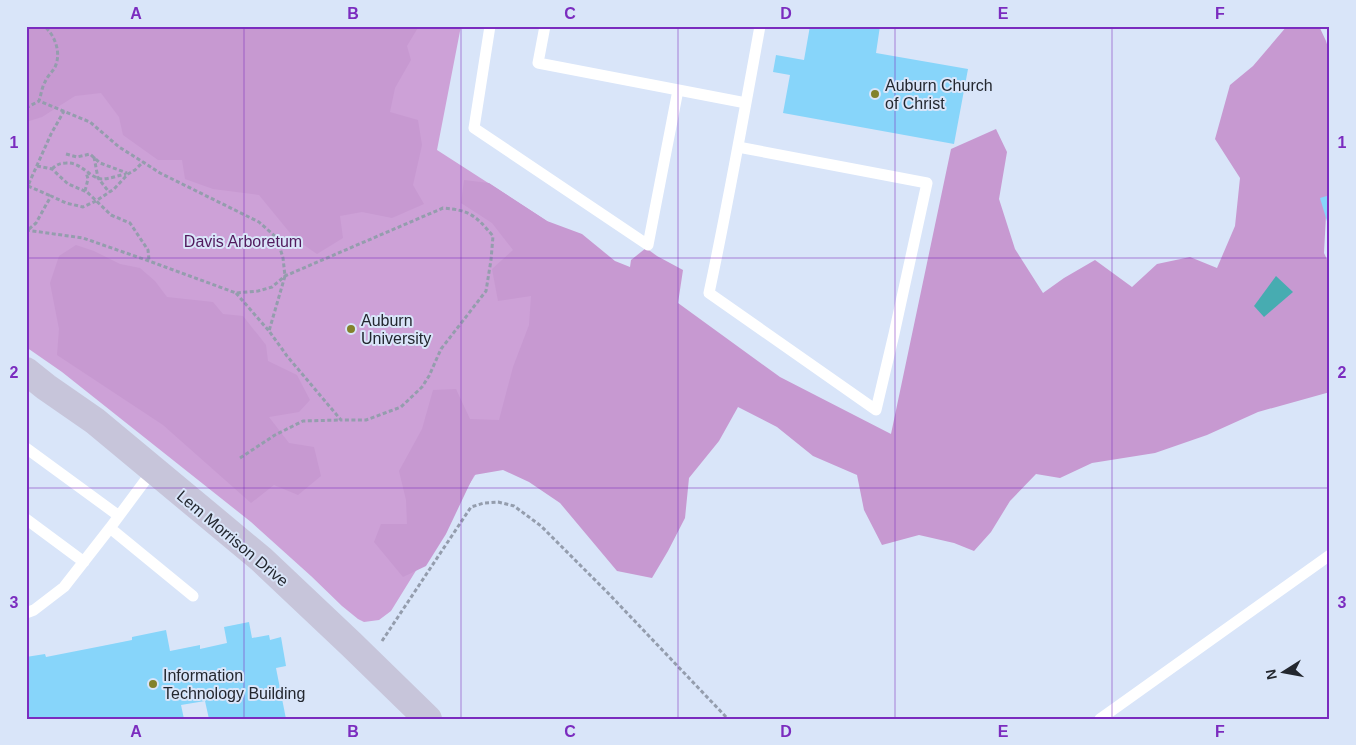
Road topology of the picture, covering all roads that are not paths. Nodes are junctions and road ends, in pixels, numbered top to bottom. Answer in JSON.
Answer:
{"nodes":[{"id":1,"x":490,"y":26,"type":"edge"},
{"id":2,"x":545,"y":26,"type":"edge"},
{"id":3,"x":760,"y":26,"type":"edge"},
{"id":4,"x":678,"y":90,"type":"junction"},
{"id":5,"x":746,"y":103,"type":"junction"},
{"id":6,"x":738,"y":147,"type":"junction"},
{"id":7,"x":26,"y":371,"type":"edge"},
{"id":8,"x":26,"y":448,"type":"edge"},
{"id":9,"x":153,"y":470,"type":"junction"},
{"id":10,"x":120,"y":516,"type":"junction"},
{"id":11,"x":26,"y":519,"type":"edge"},
{"id":12,"x":110,"y":528,"type":"junction"},
{"id":13,"x":1330,"y":555,"type":"edge"},
{"id":14,"x":84,"y":562,"type":"junction"},
{"id":15,"x":193,"y":596,"type":"dead end"},
{"id":16,"x":29,"y":609,"type":"edge"},
{"id":17,"x":428,"y":719,"type":"edge"},
{"id":18,"x":1100,"y":719,"type":"edge"}],
"edges":[{"from":1,"to":4,"type":"lane"},
{"from":2,"to":4,"type":"lane"},
{"from":3,"to":5,"type":"lane"},
{"from":4,"to":5,"type":"lane"},
{"from":5,"to":6,"type":"lane"},
{"from":6,"to":6,"type":"lane"},
{"from":7,"to":9,"type":"street","name":"Lem Morrison Drive"},
{"from":8,"to":10,"type":"lane"},
{"from":9,"to":10,"type":"lane"},
{"from":9,"to":17,"type":"street","name":"Lem Morrison Drive"},
{"from":10,"to":12,"type":"lane"},
{"from":11,"to":14,"type":"lane"},
{"from":12,"to":14,"type":"lane"},
{"from":12,"to":15,"type":"lane"},
{"from":13,"to":18,"type":"lane"},
{"from":14,"to":16,"type":"lane"}]}
